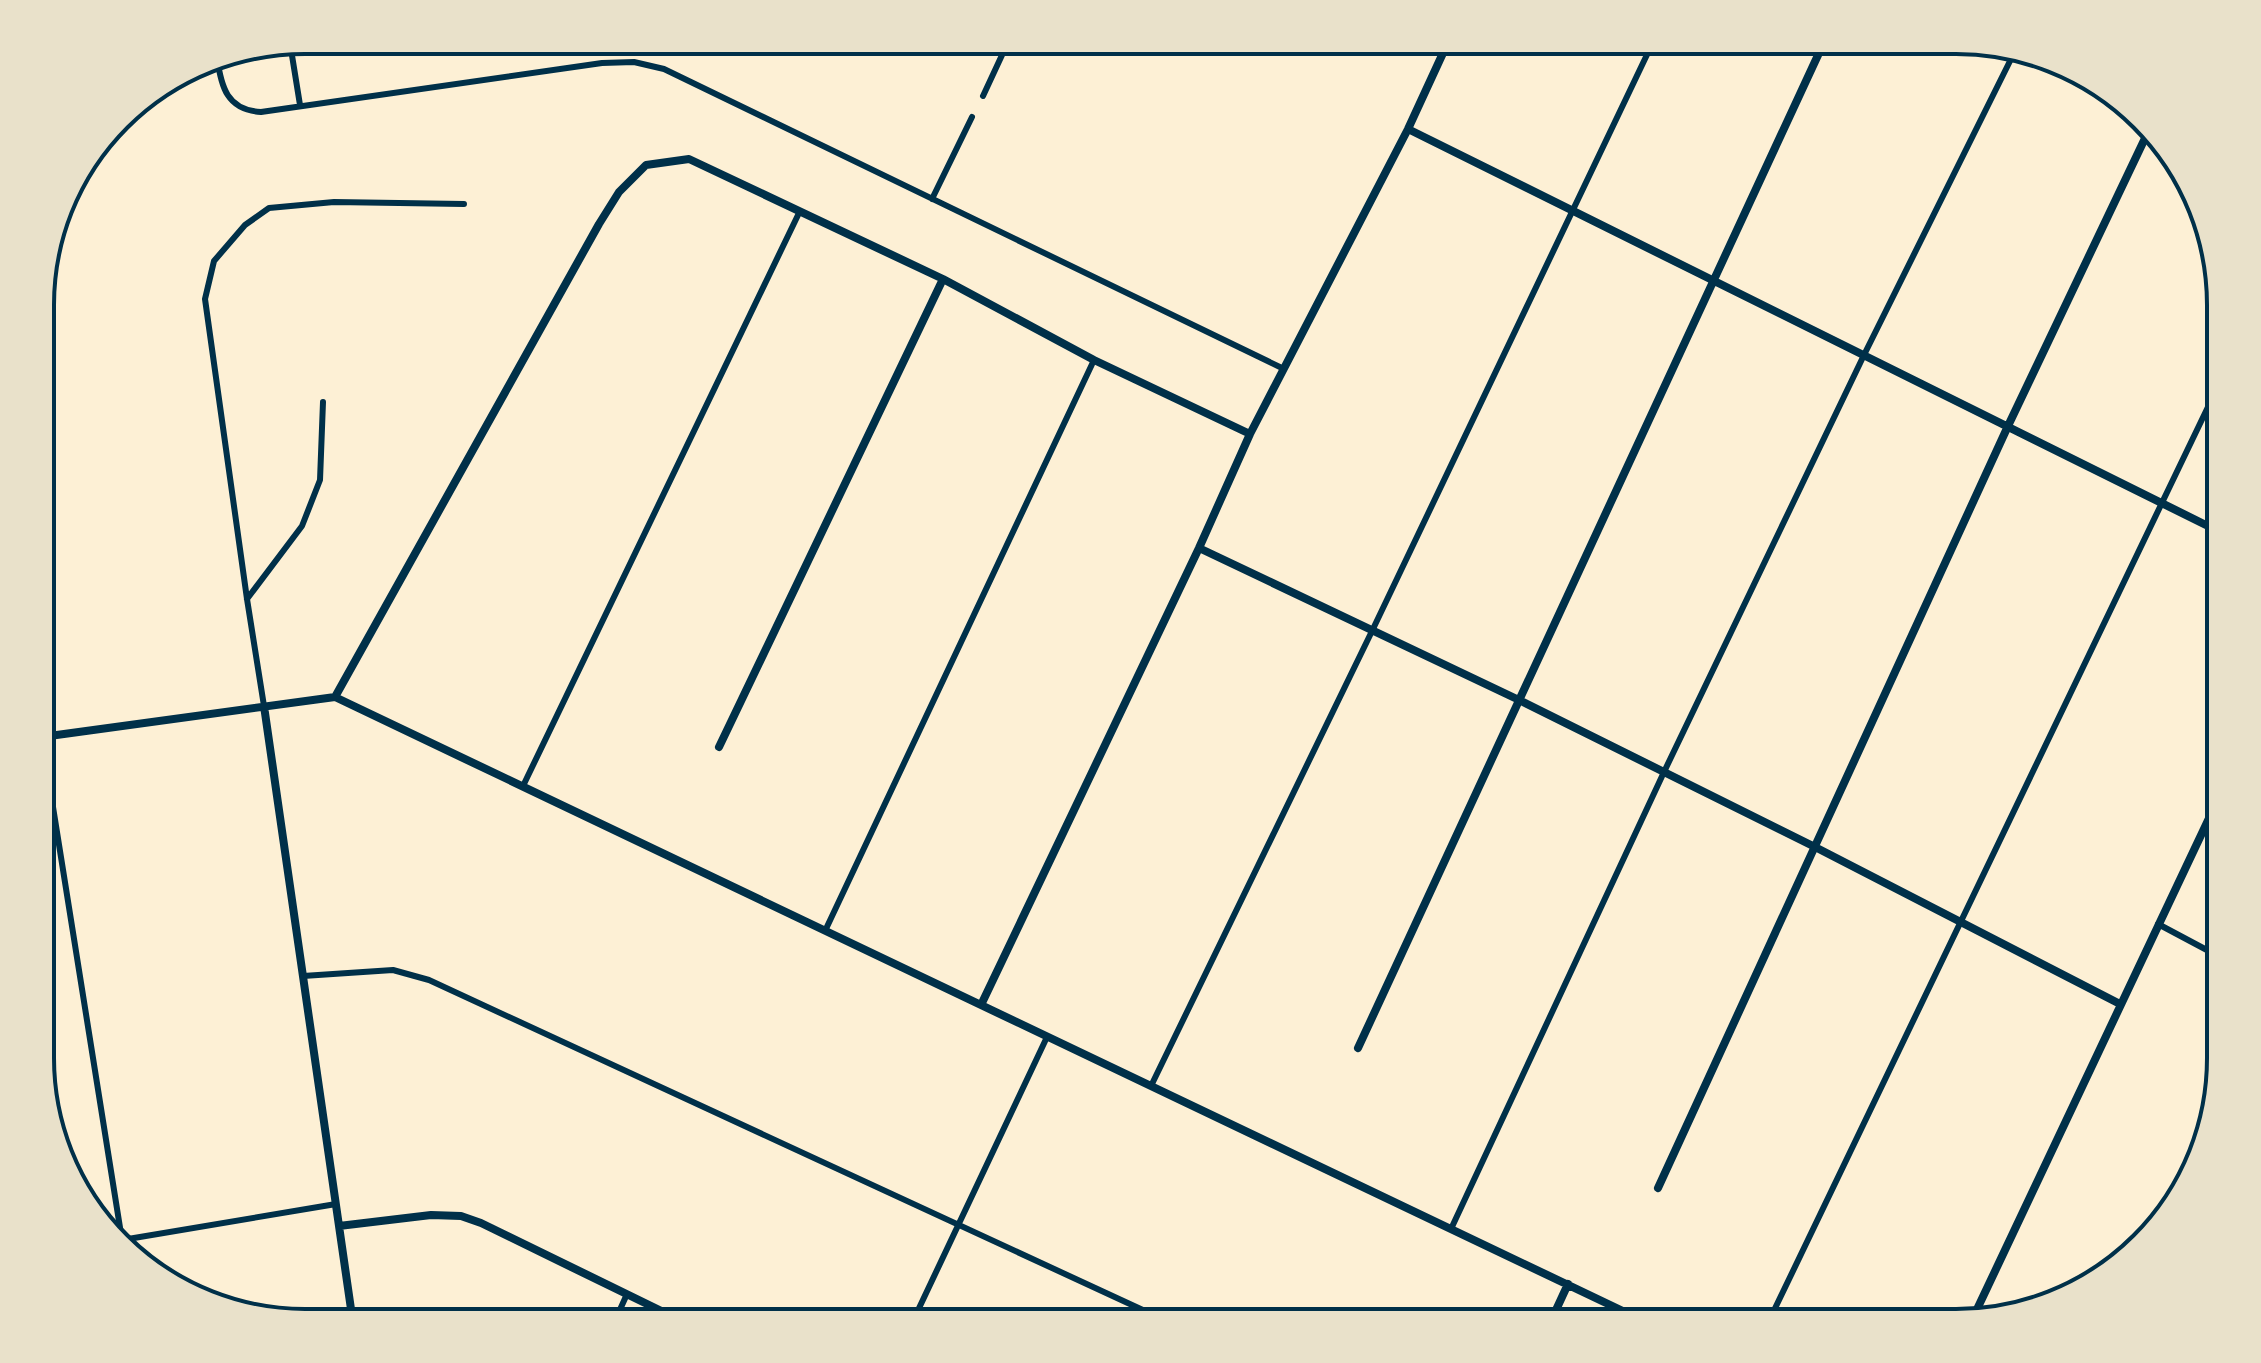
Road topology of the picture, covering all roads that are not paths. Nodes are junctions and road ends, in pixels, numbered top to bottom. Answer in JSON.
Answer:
{"nodes":[{"id":1,"x":1442,"y":54,"type":"edge"},
{"id":2,"x":1647,"y":54,"type":"edge"},
{"id":3,"x":1818,"y":54,"type":"edge"},
{"id":4,"x":292,"y":55,"type":"edge"},
{"id":5,"x":1002,"y":55,"type":"edge"},
{"id":6,"x":2010,"y":61,"type":"edge"},
{"id":7,"x":219,"y":69,"type":"edge"},
{"id":8,"x":983,"y":96,"type":"dead end"},
{"id":9,"x":300,"y":105,"type":"junction"},
{"id":10,"x":972,"y":117,"type":"dead end"},
{"id":11,"x":1408,"y":129,"type":"junction"},
{"id":12,"x":2144,"y":139,"type":"edge"},
{"id":13,"x":932,"y":199,"type":"junction"},
{"id":14,"x":464,"y":204,"type":"dead end"},
{"id":15,"x":1573,"y":210,"type":"junction"},
{"id":16,"x":799,"y":213,"type":"junction"},
{"id":17,"x":943,"y":279,"type":"junction"},
{"id":18,"x":1714,"y":280,"type":"junction"},
{"id":19,"x":1864,"y":355,"type":"junction"},
{"id":20,"x":1094,"y":360,"type":"junction"},
{"id":21,"x":1284,"y":369,"type":"junction"},
{"id":22,"x":323,"y":402,"type":"dead end"},
{"id":23,"x":2206,"y":411,"type":"edge"},
{"id":24,"x":2008,"y":426,"type":"junction"},
{"id":25,"x":1250,"y":434,"type":"junction"},
{"id":26,"x":2162,"y":503,"type":"junction"},
{"id":27,"x":2206,"y":525,"type":"edge"},
{"id":28,"x":1199,"y":548,"type":"junction"},
{"id":29,"x":247,"y":599,"type":"junction"},
{"id":30,"x":1373,"y":629,"type":"junction"},
{"id":31,"x":335,"y":697,"type":"junction"},
{"id":32,"x":1519,"y":700,"type":"junction"},
{"id":33,"x":264,"y":706,"type":"junction"},
{"id":34,"x":54,"y":736,"type":"edge"},
{"id":35,"x":719,"y":747,"type":"dead end"},
{"id":36,"x":1664,"y":772,"type":"junction"},
{"id":37,"x":523,"y":786,"type":"junction"},
{"id":38,"x":54,"y":813,"type":"edge"},
{"id":39,"x":2206,"y":824,"type":"edge"},
{"id":40,"x":1815,"y":847,"type":"junction"},
{"id":41,"x":1960,"y":922,"type":"junction"},
{"id":42,"x":2158,"y":924,"type":"junction"},
{"id":43,"x":825,"y":931,"type":"junction"},
{"id":44,"x":2206,"y":950,"type":"edge"},
{"id":45,"x":303,"y":976,"type":"junction"},
{"id":46,"x":2120,"y":1004,"type":"junction"},
{"id":47,"x":981,"y":1005,"type":"junction"},
{"id":48,"x":1047,"y":1037,"type":"junction"},
{"id":49,"x":1358,"y":1048,"type":"dead end"},
{"id":50,"x":1151,"y":1086,"type":"junction"},
{"id":51,"x":1658,"y":1188,"type":"dead end"},
{"id":52,"x":336,"y":1204,"type":"junction"},
{"id":53,"x":959,"y":1223,"type":"junction"},
{"id":54,"x":339,"y":1226,"type":"junction"},
{"id":55,"x":120,"y":1227,"type":"edge"},
{"id":56,"x":1451,"y":1229,"type":"junction"},
{"id":57,"x":131,"y":1238,"type":"edge"},
{"id":58,"x":1568,"y":1284,"type":"junction"},
{"id":59,"x":627,"y":1294,"type":"junction"},
{"id":60,"x":1140,"y":1308,"type":"edge"},
{"id":61,"x":1557,"y":1308,"type":"edge"},
{"id":62,"x":1618,"y":1308,"type":"edge"},
{"id":63,"x":1775,"y":1308,"type":"edge"},
{"id":64,"x":1978,"y":1308,"type":"edge"},
{"id":65,"x":351,"y":1309,"type":"edge"},
{"id":66,"x":620,"y":1309,"type":"edge"},
{"id":67,"x":657,"y":1309,"type":"edge"},
{"id":68,"x":919,"y":1309,"type":"edge"}],
"edges":[{"from":1,"to":11,"type":"street"},
{"from":2,"to":15,"type":"lane"},
{"from":3,"to":18,"type":"street"},
{"from":4,"to":9,"type":"lane"},
{"from":5,"to":8,"type":"lane"},
{"from":6,"to":19,"type":"lane"},
{"from":7,"to":9,"type":"lane"},
{"from":9,"to":13,"type":"lane"},
{"from":10,"to":13,"type":"lane"},
{"from":11,"to":15,"type":"street"},
{"from":11,"to":21,"type":"street"},
{"from":12,"to":24,"type":"street"},
{"from":13,"to":21,"type":"lane"},
{"from":14,"to":29,"type":"lane"},
{"from":15,"to":18,"type":"street"},
{"from":15,"to":30,"type":"lane"},
{"from":16,"to":17,"type":"street"},
{"from":16,"to":31,"type":"street"},
{"from":16,"to":37,"type":"lane"},
{"from":17,"to":20,"type":"street"},
{"from":17,"to":35,"type":"street"},
{"from":18,"to":19,"type":"street"},
{"from":18,"to":32,"type":"street"},
{"from":19,"to":24,"type":"street"},
{"from":19,"to":36,"type":"lane"},
{"from":20,"to":25,"type":"street"},
{"from":20,"to":43,"type":"lane"},
{"from":21,"to":25,"type":"street"},
{"from":22,"to":29,"type":"lane"},
{"from":23,"to":26,"type":"lane"},
{"from":24,"to":26,"type":"street"},
{"from":24,"to":40,"type":"street"},
{"from":25,"to":28,"type":"street"},
{"from":26,"to":27,"type":"street"},
{"from":26,"to":41,"type":"lane"},
{"from":28,"to":30,"type":"street"},
{"from":28,"to":47,"type":"street"},
{"from":29,"to":33,"type":"lane"},
{"from":30,"to":32,"type":"street"},
{"from":30,"to":50,"type":"lane"},
{"from":31,"to":33,"type":"street"},
{"from":31,"to":37,"type":"street"},
{"from":32,"to":36,"type":"street"},
{"from":32,"to":49,"type":"street"},
{"from":33,"to":34,"type":"street"},
{"from":33,"to":45,"type":"street"},
{"from":36,"to":40,"type":"street"},
{"from":36,"to":56,"type":"lane"},
{"from":37,"to":43,"type":"street"},
{"from":38,"to":55,"type":"lane"},
{"from":39,"to":42,"type":"street"},
{"from":40,"to":41,"type":"street"},
{"from":40,"to":51,"type":"street"},
{"from":41,"to":46,"type":"street"},
{"from":41,"to":63,"type":"lane"},
{"from":42,"to":44,"type":"lane"},
{"from":42,"to":46,"type":"street"},
{"from":43,"to":47,"type":"street"},
{"from":45,"to":52,"type":"street"},
{"from":45,"to":53,"type":"lane"},
{"from":46,"to":64,"type":"street"},
{"from":47,"to":48,"type":"street"},
{"from":48,"to":50,"type":"street"},
{"from":48,"to":53,"type":"lane"},
{"from":50,"to":56,"type":"street"},
{"from":52,"to":54,"type":"street"},
{"from":52,"to":57,"type":"lane"},
{"from":53,"to":60,"type":"lane"},
{"from":53,"to":68,"type":"lane"},
{"from":54,"to":59,"type":"street"},
{"from":54,"to":65,"type":"street"},
{"from":56,"to":58,"type":"street"},
{"from":58,"to":61,"type":"street"},
{"from":58,"to":62,"type":"street"},
{"from":59,"to":66,"type":"lane"},
{"from":59,"to":67,"type":"street"}]}
